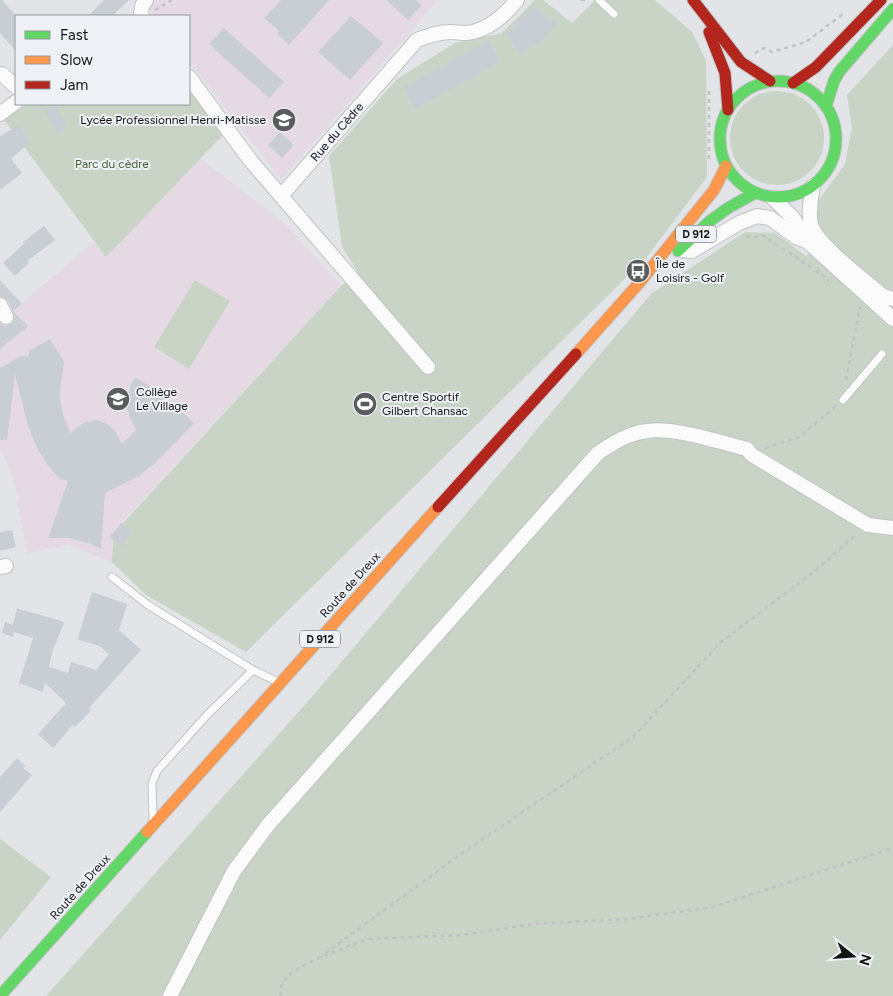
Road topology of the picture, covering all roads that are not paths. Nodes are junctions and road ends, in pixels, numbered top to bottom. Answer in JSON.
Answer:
{"nodes":[{"id":1,"x":517,"y":0,"type":"edge"},
{"id":2,"x":599,"y":0,"type":"edge"},
{"id":3,"x":881,"y":0,"type":"edge"},
{"id":4,"x":696,"y":5,"type":"edge"},
{"id":5,"x":893,"y":9,"type":"edge"},
{"id":6,"x":614,"y":14,"type":"dead end"},
{"id":7,"x":1,"y":72,"type":"edge"},
{"id":8,"x":190,"y":78,"type":"edge"},
{"id":9,"x":770,"y":81,"type":"junction"},
{"id":10,"x":793,"y":83,"type":"junction"},
{"id":11,"x":15,"y":85,"type":"edge"},
{"id":12,"x":15,"y":103,"type":"edge"},
{"id":13,"x":826,"y":106,"type":"junction"},
{"id":14,"x":728,"y":110,"type":"junction"},
{"id":15,"x":0,"y":114,"type":"edge"},
{"id":16,"x":726,"y":166,"type":"junction"},
{"id":17,"x":813,"y":186,"type":"junction"},
{"id":18,"x":755,"y":193,"type":"junction"},
{"id":19,"x":281,"y":196,"type":"junction"},
{"id":20,"x":773,"y":198,"type":"junction"},
{"id":21,"x":807,"y":242,"type":"junction"},
{"id":22,"x":678,"y":250,"type":"junction"},
{"id":23,"x":640,"y":282,"type":"junction"},
{"id":24,"x":893,"y":299,"type":"edge"},
{"id":25,"x":893,"y":319,"type":"edge"},
{"id":26,"x":882,"y":354,"type":"dead end"},
{"id":27,"x":428,"y":367,"type":"dead end"},
{"id":28,"x":843,"y":400,"type":"road end"},
{"id":29,"x":893,"y":528,"type":"edge"},
{"id":30,"x":112,"y":578,"type":"dead end"},
{"id":31,"x":253,"y":670,"type":"junction"},
{"id":32,"x":280,"y":683,"type":"junction"},
{"id":33,"x":153,"y":825,"type":"junction"},
{"id":34,"x":0,"y":996,"type":"edge"},
{"id":35,"x":170,"y":996,"type":"edge"}],
"edges":[{"from":1,"to":19,"type":"street","name":"Rue du Cèdre"},
{"from":2,"to":6,"type":"lane"},
{"from":3,"to":10,"type":"main road"},
{"from":4,"to":9,"type":"main road"},
{"from":4,"to":14,"type":"main road"},
{"from":5,"to":13,"type":"main road"},
{"from":7,"to":11,"type":"street"},
{"from":8,"to":19,"type":"street"},
{"from":9,"to":10,"type":"main road"},
{"from":9,"to":14,"type":"main road"},
{"from":10,"to":13,"type":"main road"},
{"from":12,"to":15,"type":"street"},
{"from":13,"to":17,"type":"main road"},
{"from":14,"to":16,"type":"main road"},
{"from":16,"to":18,"type":"main road"},
{"from":16,"to":23,"type":"main road","name":"Route de Dreux","number":"D 912"},
{"from":17,"to":20,"type":"main road"},
{"from":17,"to":24,"type":"street"},
{"from":18,"to":20,"type":"main road"},
{"from":18,"to":22,"type":"main road","name":"Route de Dreux","number":"D 912"},
{"from":19,"to":27,"type":"street"},
{"from":20,"to":21,"type":"street"},
{"from":21,"to":22,"type":"street"},
{"from":21,"to":25,"type":"street"},
{"from":22,"to":23,"type":"main road","name":"Route de Dreux","number":"D 912"},
{"from":23,"to":32,"type":"main road","name":"Route de Dreux","number":"D 912"},
{"from":26,"to":28,"type":"lane"},
{"from":29,"to":35,"type":"street"},
{"from":30,"to":31,"type":"lane"},
{"from":31,"to":32,"type":"lane"},
{"from":31,"to":33,"type":"lane"},
{"from":32,"to":33,"type":"main road","name":"Route de Dreux","number":"D 912"},
{"from":33,"to":34,"type":"main road","name":"Route de Dreux","number":"D 912"}]}
